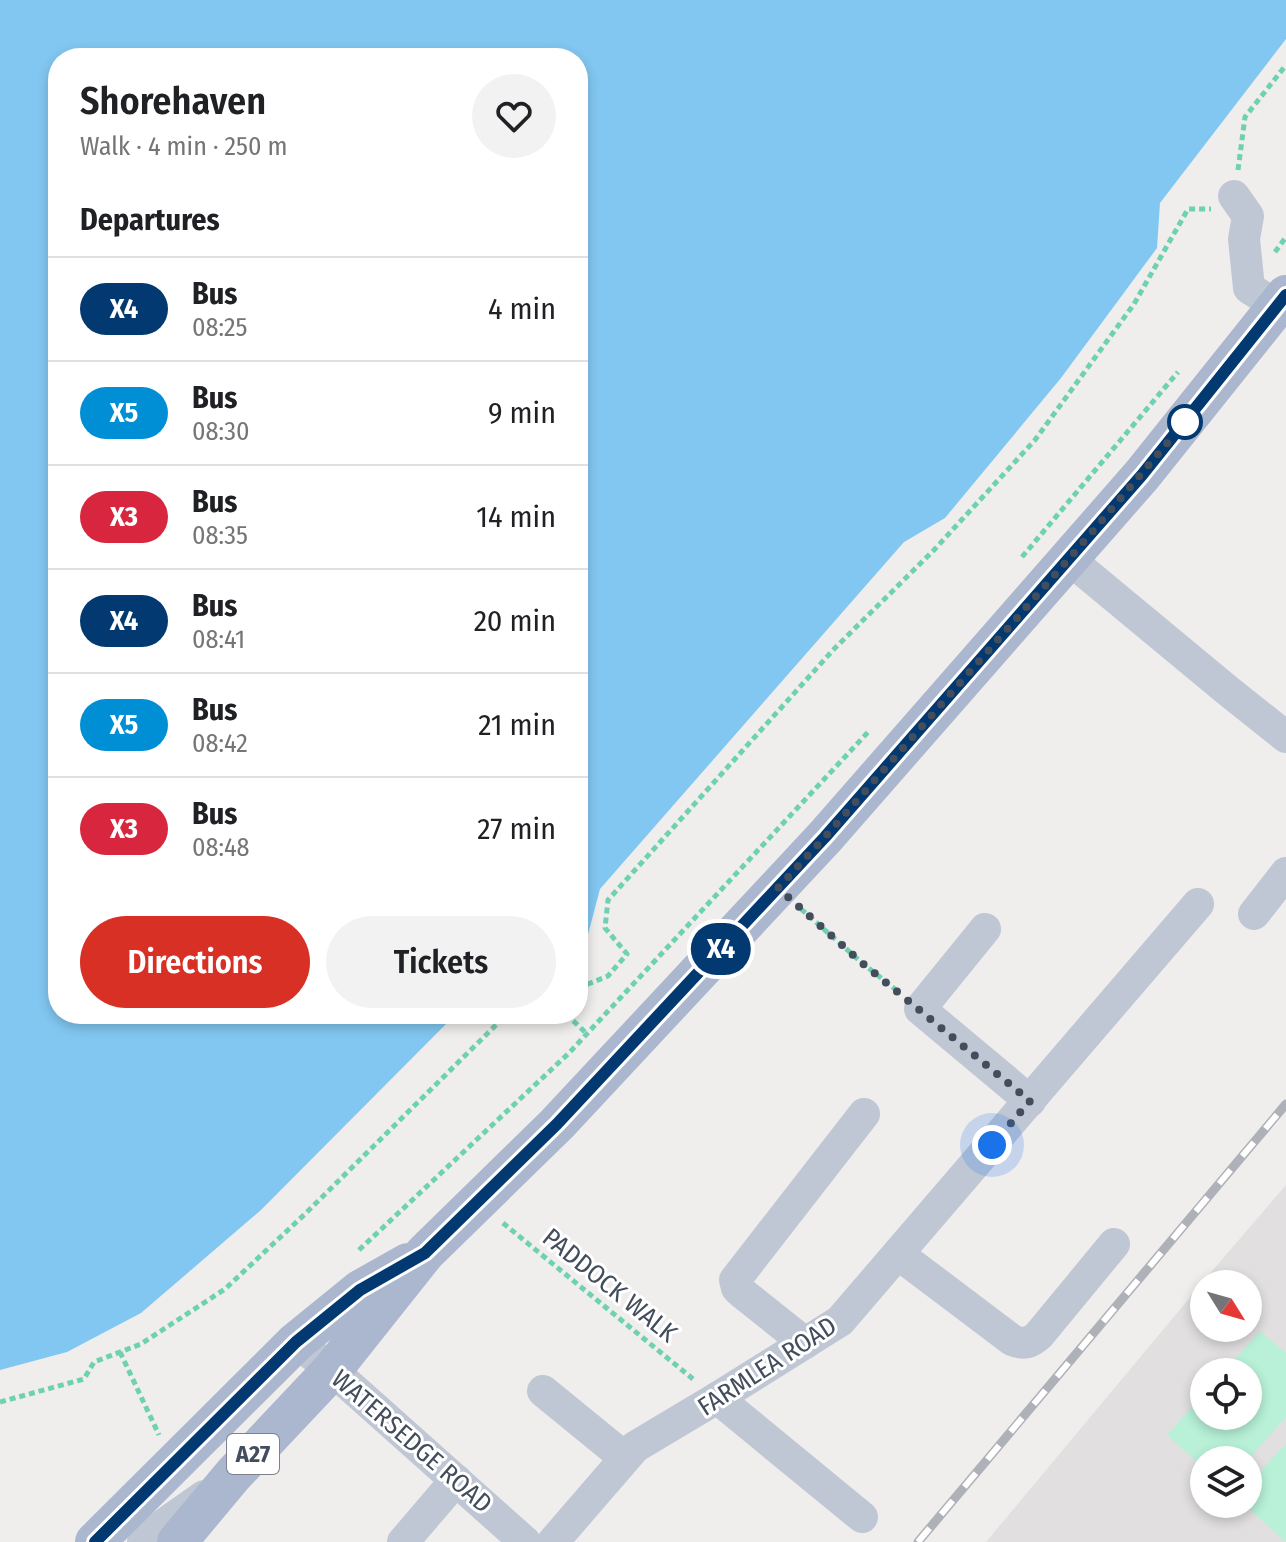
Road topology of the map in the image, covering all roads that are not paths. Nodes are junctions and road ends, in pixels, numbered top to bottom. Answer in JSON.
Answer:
{"nodes":[{"id":1,"x":1229,"y":193,"type":"road end"},
{"id":2,"x":1271,"y":296,"type":"edge"},
{"id":3,"x":1069,"y":559,"type":"junction"},
{"id":4,"x":1286,"y":737,"type":"edge"},
{"id":5,"x":1286,"y":873,"type":"edge"},
{"id":6,"x":1198,"y":904,"type":"dead end"},
{"id":7,"x":1254,"y":914,"type":"dead end"},
{"id":8,"x":985,"y":929,"type":"dead end"},
{"id":9,"x":1030,"y":1101,"type":"junction"},
{"id":10,"x":864,"y":1114,"type":"dead end"},
{"id":11,"x":1114,"y":1244,"type":"dead end"},
{"id":12,"x":425,"y":1253,"type":"junction"},
{"id":13,"x":898,"y":1254,"type":"junction"},
{"id":14,"x":296,"y":1342,"type":"junction"},
{"id":15,"x":805,"y":1343,"type":"junction"},
{"id":16,"x":332,"y":1370,"type":"junction"},
{"id":17,"x":543,"y":1391,"type":"dead end"},
{"id":18,"x":717,"y":1398,"type":"junction"},
{"id":19,"x":625,"y":1458,"type":"junction"},
{"id":20,"x":233,"y":1475,"type":"junction"},
{"id":21,"x":456,"y":1480,"type":"junction"},
{"id":22,"x":862,"y":1517,"type":"dead end"},
{"id":23,"x":95,"y":1542,"type":"edge"},
{"id":24,"x":143,"y":1542,"type":"edge"},
{"id":25,"x":177,"y":1542,"type":"edge"},
{"id":26,"x":403,"y":1542,"type":"edge"},
{"id":27,"x":525,"y":1542,"type":"edge"},
{"id":28,"x":553,"y":1542,"type":"edge"}],
"edges":[{"from":1,"to":2,"type":"street"},
{"from":2,"to":3,"type":"main road","number":"A27"},
{"from":3,"to":4,"type":"street"},
{"from":3,"to":12,"type":"main road","number":"A27"},
{"from":5,"to":7,"type":"street"},
{"from":6,"to":9,"type":"street","name":"FARMLEA ROAD"},
{"from":8,"to":9,"type":"street"},
{"from":9,"to":13,"type":"street","name":"FARMLEA ROAD"},
{"from":10,"to":15,"type":"street"},
{"from":11,"to":13,"type":"street"},
{"from":12,"to":14,"type":"main road","number":"A27"},
{"from":12,"to":16,"type":"main road","number":"A27"},
{"from":13,"to":15,"type":"street","name":"FARMLEA ROAD"},
{"from":14,"to":16,"type":"street","name":"WATERSEDGE ROAD"},
{"from":14,"to":23,"type":"main road","number":"A27"},
{"from":15,"to":18,"type":"street","name":"FARMLEA ROAD"},
{"from":16,"to":20,"type":"main road","number":"A27"},
{"from":16,"to":21,"type":"street","name":"WATERSEDGE ROAD"},
{"from":17,"to":19,"type":"street"},
{"from":18,"to":19,"type":"street","name":"FARMLEA ROAD"},
{"from":18,"to":22,"type":"street"},
{"from":19,"to":28,"type":"street","name":"FARMLEA ROAD"},
{"from":20,"to":24,"type":"street"},
{"from":20,"to":25,"type":"main road","number":"A27"},
{"from":21,"to":26,"type":"street"},
{"from":21,"to":27,"type":"street","name":"WATERSEDGE ROAD"}]}
